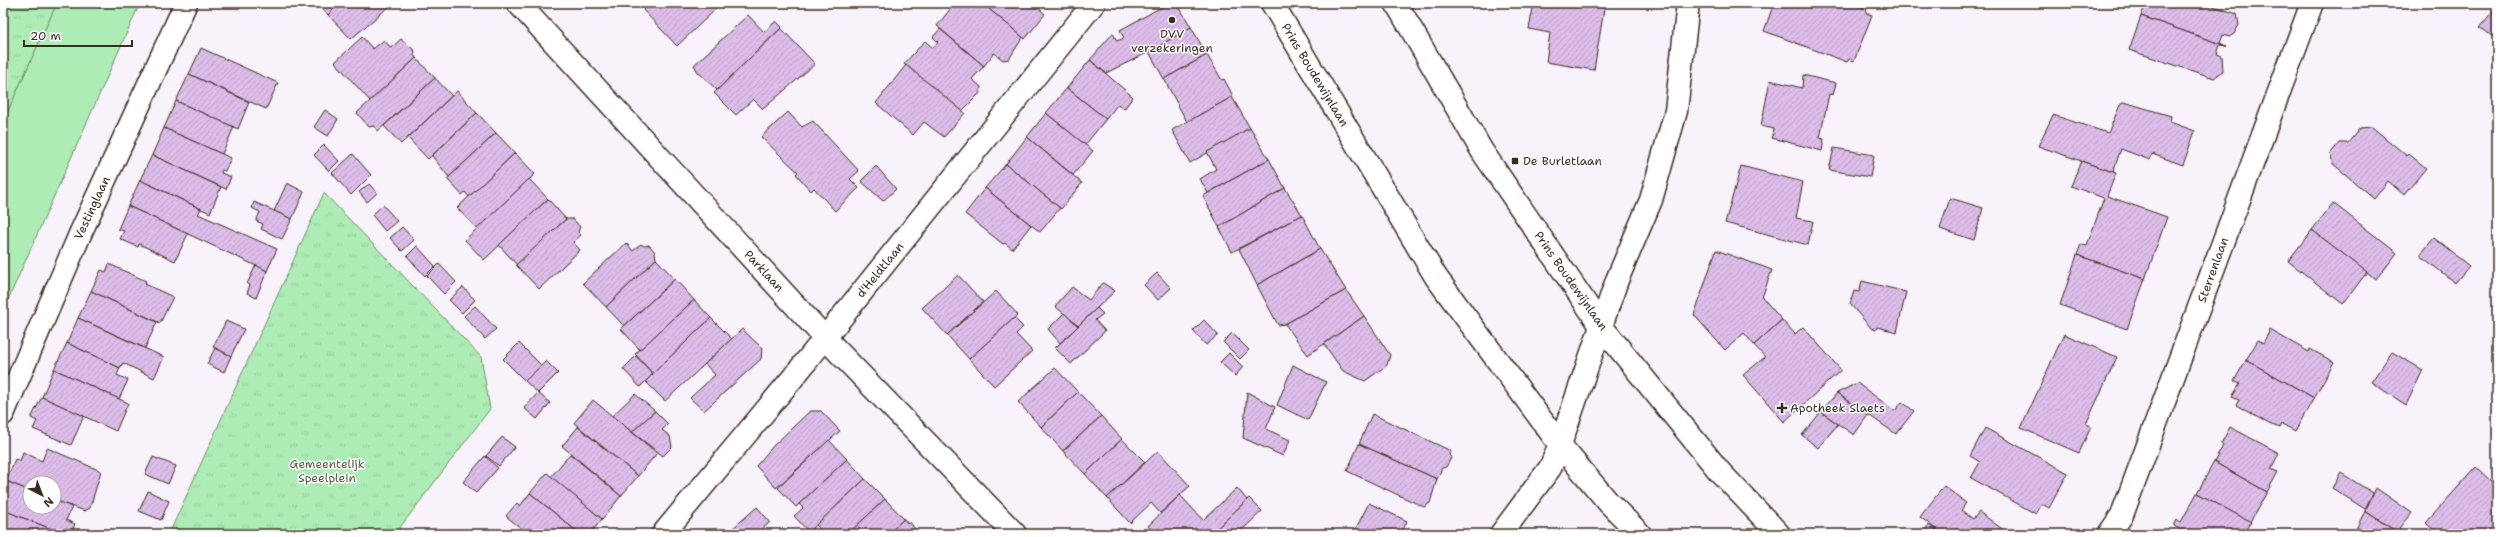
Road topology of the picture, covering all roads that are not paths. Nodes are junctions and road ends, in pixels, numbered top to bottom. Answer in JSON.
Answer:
{"nodes":[{"id":1,"x":186,"y":3,"type":"edge"},
{"id":2,"x":518,"y":3,"type":"edge"},
{"id":3,"x":1094,"y":3,"type":"edge"},
{"id":4,"x":1272,"y":3,"type":"edge"},
{"id":5,"x":1396,"y":3,"type":"edge"},
{"id":6,"x":1688,"y":3,"type":"edge"},
{"id":7,"x":2312,"y":3,"type":"edge"},
{"id":8,"x":1601,"y":326,"type":"junction"},
{"id":9,"x":825,"y":338,"type":"junction"},
{"id":10,"x":3,"y":414,"type":"edge"},
{"id":11,"x":1560,"y":446,"type":"junction"},
{"id":12,"x":663,"y":534,"type":"edge"},
{"id":13,"x":1015,"y":534,"type":"edge"},
{"id":14,"x":1501,"y":534,"type":"edge"},
{"id":15,"x":1640,"y":534,"type":"edge"},
{"id":16,"x":1779,"y":534,"type":"edge"},
{"id":17,"x":2109,"y":534,"type":"edge"}],
"edges":[{"from":1,"to":10,"type":"street","name":"Vestinglaan"},
{"from":2,"to":9,"type":"street","name":"Parklaan"},
{"from":3,"to":9,"type":"street","name":"d'Heldtlaan"},
{"from":4,"to":11,"type":"street","name":"Prins Boudewijnlaan"},
{"from":5,"to":8,"type":"street","name":"Prins Boudewijnlaan"},
{"from":6,"to":8,"type":"street"},
{"from":7,"to":17,"type":"street","name":"Sterrenlaan"},
{"from":8,"to":11,"type":"street"},
{"from":8,"to":16,"type":"street","name":"Prins Boudewijnlaan"},
{"from":9,"to":12,"type":"street","name":"d'Heldtlaan"},
{"from":9,"to":13,"type":"street","name":"Parklaan"},
{"from":11,"to":14,"type":"street"},
{"from":11,"to":15,"type":"street","name":"Prins Boudewijnlaan"}]}
